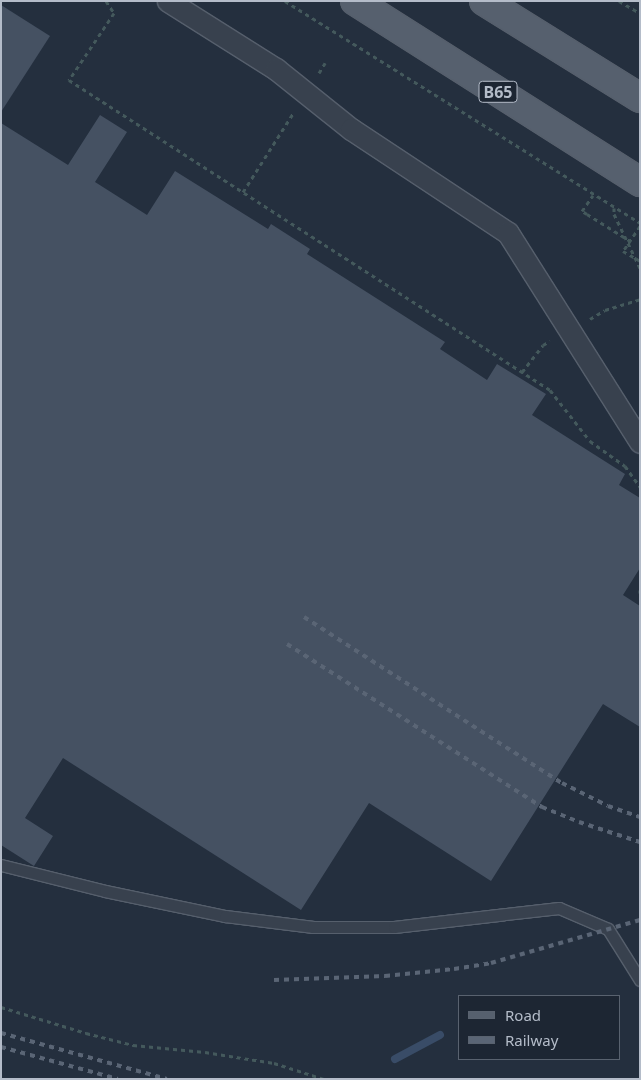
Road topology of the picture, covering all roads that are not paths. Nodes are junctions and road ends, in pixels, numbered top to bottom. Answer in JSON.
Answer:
{"nodes":[{"id":1,"x":168,"y":1,"type":"edge"},
{"id":2,"x":355,"y":1,"type":"edge"},
{"id":3,"x":484,"y":1,"type":"edge"},
{"id":4,"x":640,"y":98,"type":"edge"},
{"id":5,"x":640,"y":182,"type":"edge"},
{"id":6,"x":640,"y":442,"type":"edge"},
{"id":7,"x":1,"y":865,"type":"edge"},
{"id":8,"x":640,"y":980,"type":"edge"}],
"edges":[{"from":1,"to":6,"type":"street"},
{"from":2,"to":5,"type":"main road","number":"B65"},
{"from":3,"to":4,"type":"main road"},
{"from":7,"to":8,"type":"lane"}]}
